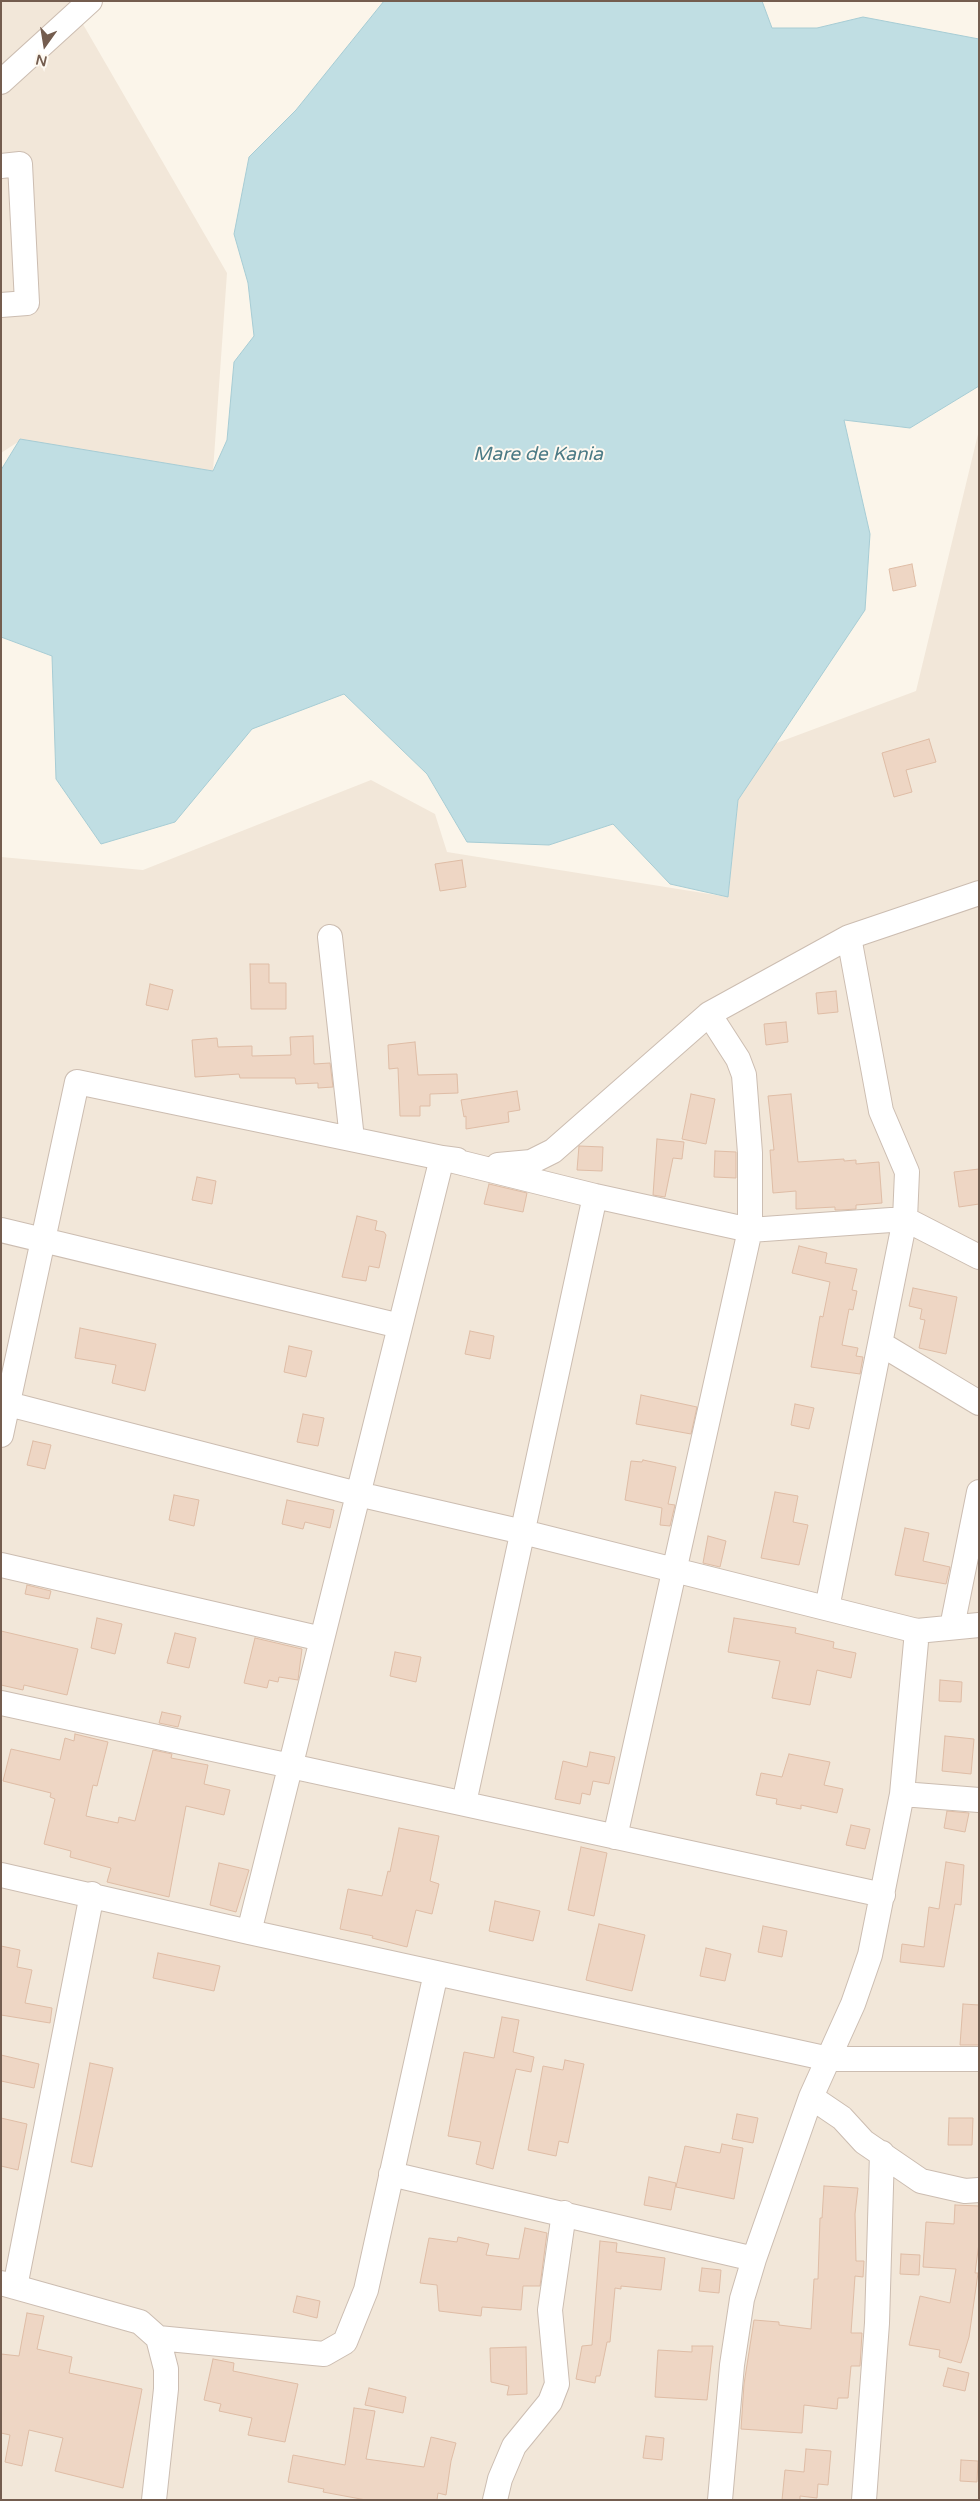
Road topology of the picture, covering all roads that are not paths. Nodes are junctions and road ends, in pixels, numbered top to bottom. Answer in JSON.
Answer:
{"nodes":[{"id":1,"x":90,"y":1,"type":"edge"},
{"id":2,"x":1,"y":82,"type":"edge"},
{"id":3,"x":1,"y":166,"type":"edge"},
{"id":4,"x":1,"y":305,"type":"edge"},
{"id":5,"x":979,"y":892,"type":"edge"},
{"id":6,"x":330,"y":937,"type":"dead end"},
{"id":7,"x":849,"y":937,"type":"junction"},
{"id":8,"x":709,"y":1014,"type":"junction"},
{"id":9,"x":352,"y":1139,"type":"junction"},
{"id":10,"x":442,"y":1158,"type":"junction"},
{"id":11,"x":595,"y":1196,"type":"junction"},
{"id":12,"x":905,"y":1219,"type":"junction"},
{"id":13,"x":1,"y":1230,"type":"edge"},
{"id":14,"x":750,"y":1230,"type":"junction"},
{"id":15,"x":43,"y":1240,"type":"junction"},
{"id":16,"x":979,"y":1257,"type":"edge"},
{"id":17,"x":400,"y":1326,"type":"junction"},
{"id":18,"x":881,"y":1344,"type":"junction"},
{"id":19,"x":5,"y":1403,"type":"edge"},
{"id":20,"x":979,"y":1403,"type":"edge"},
{"id":21,"x":1,"y":1435,"type":"edge"},
{"id":22,"x":979,"y":1492,"type":"edge"},
{"id":23,"x":358,"y":1494,"type":"junction"},
{"id":24,"x":523,"y":1532,"type":"junction"},
{"id":25,"x":1,"y":1565,"type":"edge"},
{"id":26,"x":674,"y":1570,"type":"junction"},
{"id":27,"x":827,"y":1608,"type":"junction"},
{"id":28,"x":979,"y":1625,"type":"edge"},
{"id":29,"x":952,"y":1627,"type":"junction"},
{"id":30,"x":917,"y":1630,"type":"junction"},
{"id":31,"x":322,"y":1639,"type":"junction"},
{"id":32,"x":1,"y":1703,"type":"edge"},
{"id":33,"x":290,"y":1766,"type":"junction"},
{"id":34,"x":902,"y":1794,"type":"junction"},
{"id":35,"x":979,"y":1800,"type":"edge"},
{"id":36,"x":464,"y":1804,"type":"junction"},
{"id":37,"x":616,"y":1837,"type":"junction"},
{"id":38,"x":1,"y":1874,"type":"edge"},
{"id":39,"x":92,"y":1894,"type":"junction"},
{"id":40,"x":883,"y":1895,"type":"junction"},
{"id":41,"x":248,"y":1932,"type":"junction"},
{"id":42,"x":436,"y":1973,"type":"junction"},
{"id":43,"x":829,"y":2059,"type":"junction"},
{"id":44,"x":979,"y":2059,"type":"edge"},
{"id":45,"x":811,"y":2097,"type":"junction"},
{"id":46,"x":882,"y":2153,"type":"junction"},
{"id":47,"x":391,"y":2174,"type":"junction"},
{"id":48,"x":979,"y":2190,"type":"edge"},
{"id":49,"x":564,"y":2213,"type":"junction"},
{"id":50,"x":754,"y":2259,"type":"junction"},
{"id":51,"x":8,"y":2285,"type":"edge"},
{"id":52,"x":158,"y":2338,"type":"junction"},
{"id":53,"x":154,"y":2500,"type":"edge"},
{"id":54,"x":495,"y":2500,"type":"edge"},
{"id":55,"x":720,"y":2500,"type":"edge"},
{"id":56,"x":864,"y":2500,"type":"edge"}],
"edges":[{"from":1,"to":2,"type":"street"},
{"from":3,"to":4,"type":"street"},
{"from":5,"to":7,"type":"street"},
{"from":6,"to":9,"type":"street"},
{"from":7,"to":8,"type":"street"},
{"from":7,"to":12,"type":"street"},
{"from":8,"to":10,"type":"street"},
{"from":8,"to":14,"type":"street"},
{"from":9,"to":10,"type":"street"},
{"from":9,"to":15,"type":"street"},
{"from":10,"to":11,"type":"street"},
{"from":10,"to":17,"type":"street"},
{"from":11,"to":14,"type":"street"},
{"from":11,"to":24,"type":"street"},
{"from":12,"to":14,"type":"street"},
{"from":12,"to":16,"type":"street"},
{"from":12,"to":18,"type":"street"},
{"from":13,"to":15,"type":"street"},
{"from":14,"to":26,"type":"street"},
{"from":15,"to":17,"type":"street"},
{"from":15,"to":19,"type":"street"},
{"from":17,"to":23,"type":"street"},
{"from":18,"to":20,"type":"street"},
{"from":18,"to":27,"type":"street"},
{"from":19,"to":21,"type":"street"},
{"from":19,"to":23,"type":"street"},
{"from":22,"to":29,"type":"street"},
{"from":23,"to":24,"type":"street"},
{"from":23,"to":31,"type":"street"},
{"from":24,"to":26,"type":"street"},
{"from":24,"to":36,"type":"street"},
{"from":25,"to":31,"type":"street"},
{"from":26,"to":27,"type":"street"},
{"from":26,"to":37,"type":"street"},
{"from":27,"to":30,"type":"street"},
{"from":28,"to":29,"type":"street"},
{"from":29,"to":30,"type":"street"},
{"from":30,"to":34,"type":"street"},
{"from":31,"to":33,"type":"street"},
{"from":32,"to":33,"type":"street"},
{"from":33,"to":36,"type":"street"},
{"from":33,"to":41,"type":"street"},
{"from":34,"to":35,"type":"street"},
{"from":34,"to":40,"type":"street"},
{"from":36,"to":37,"type":"street"},
{"from":37,"to":40,"type":"street"},
{"from":38,"to":39,"type":"street"},
{"from":39,"to":41,"type":"street"},
{"from":39,"to":51,"type":"street"},
{"from":40,"to":43,"type":"street"},
{"from":41,"to":42,"type":"street"},
{"from":42,"to":43,"type":"street"},
{"from":42,"to":47,"type":"street"},
{"from":43,"to":44,"type":"street"},
{"from":43,"to":45,"type":"street"},
{"from":45,"to":46,"type":"street"},
{"from":45,"to":50,"type":"street"},
{"from":46,"to":48,"type":"street"},
{"from":46,"to":56,"type":"street"},
{"from":47,"to":49,"type":"street"},
{"from":47,"to":52,"type":"street"},
{"from":49,"to":50,"type":"street"},
{"from":49,"to":54,"type":"street"},
{"from":50,"to":55,"type":"street"},
{"from":51,"to":52,"type":"street"},
{"from":52,"to":53,"type":"street"}]}
